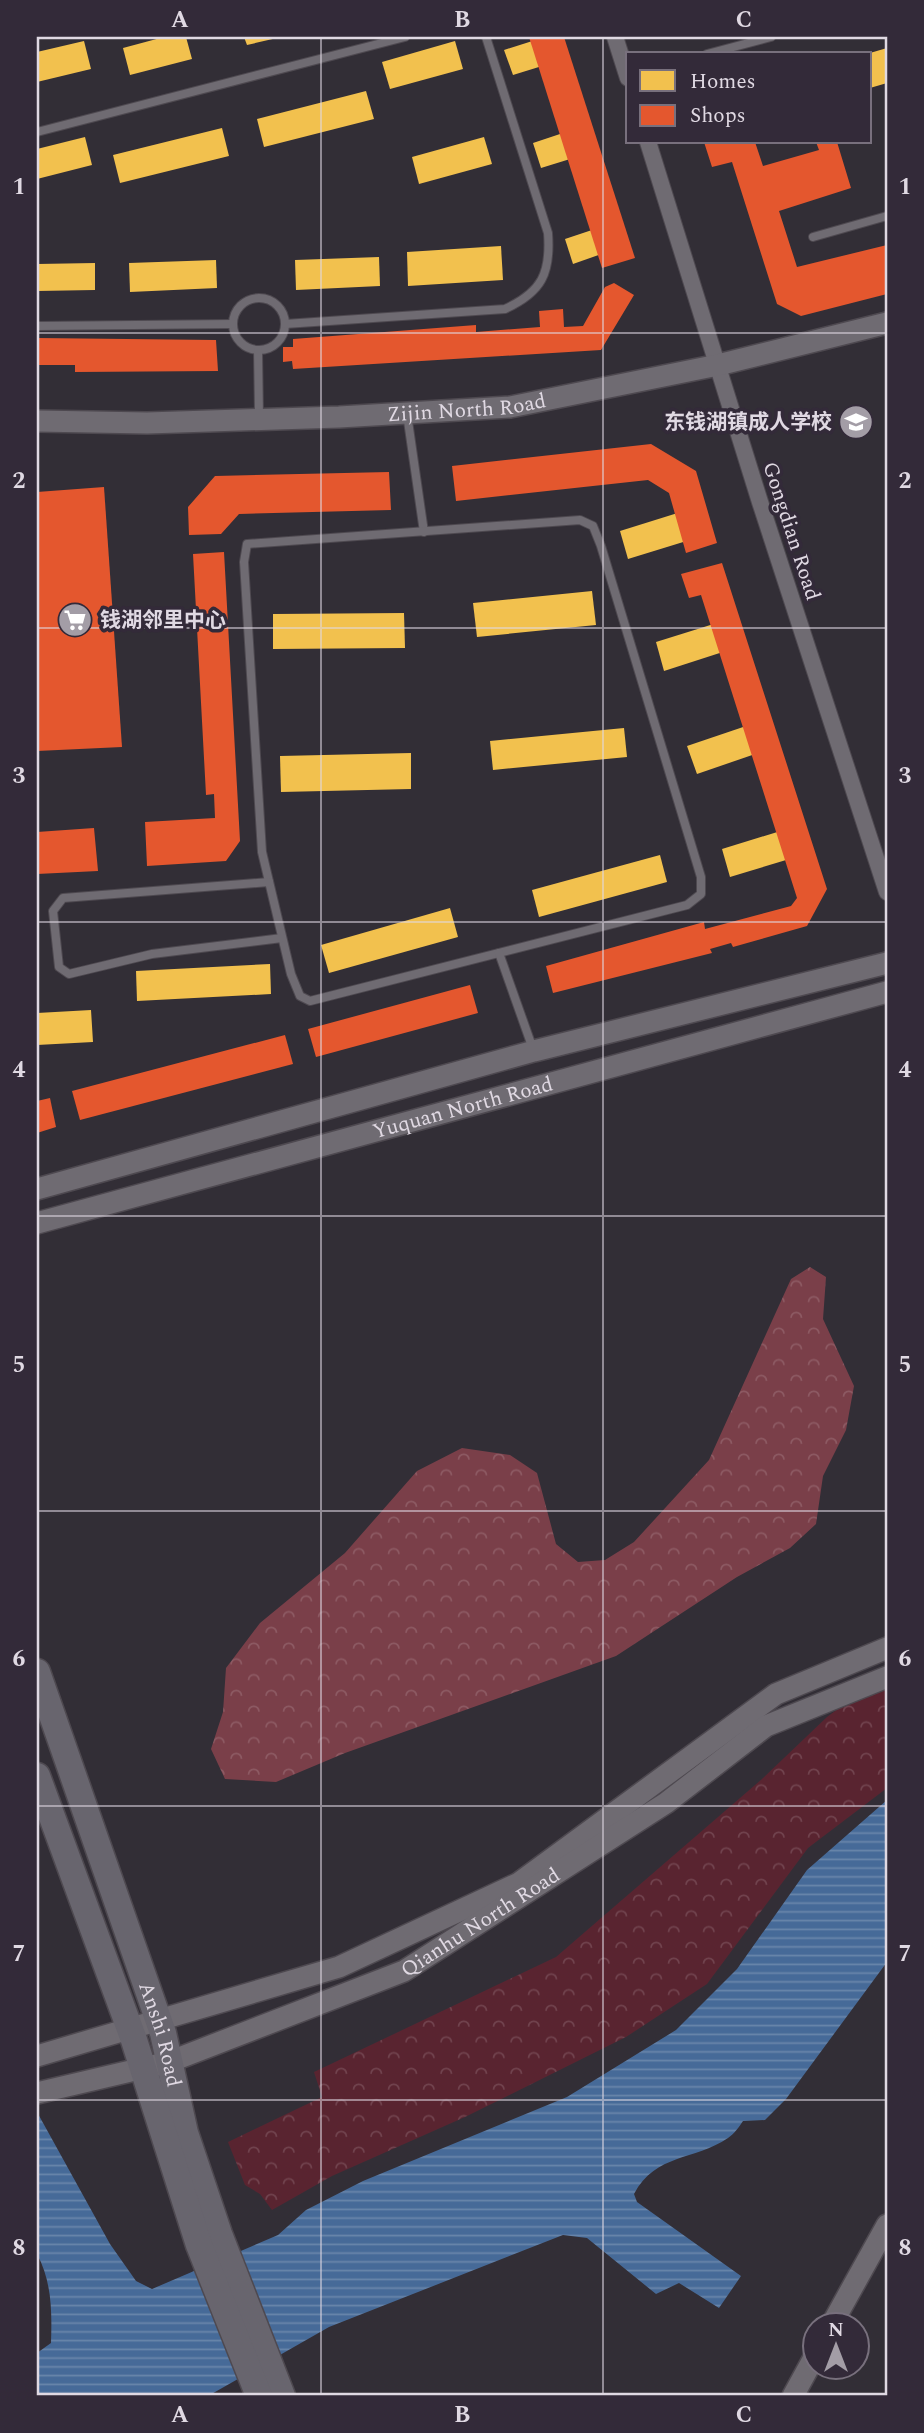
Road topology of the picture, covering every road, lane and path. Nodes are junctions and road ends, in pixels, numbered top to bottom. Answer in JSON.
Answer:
{"nodes":[{"id":1,"x":405,"y":37,"type":"edge"},
{"id":2,"x":486,"y":37,"type":"edge"},
{"id":3,"x":615,"y":37,"type":"edge"},
{"id":4,"x":771,"y":37,"type":"edge"},
{"id":5,"x":715,"y":52,"type":"edge"},
{"id":6,"x":626,"y":71,"type":"edge"},
{"id":7,"x":37,"y":132,"type":"edge"},
{"id":8,"x":649,"y":144,"type":"edge"},
{"id":9,"x":887,"y":216,"type":"edge"},
{"id":10,"x":813,"y":237,"type":"dead end"},
{"id":11,"x":887,"y":323,"type":"edge"},
{"id":12,"x":232,"y":324,"type":"junction"},
{"id":13,"x":285,"y":324,"type":"junction"},
{"id":14,"x":37,"y":326,"type":"edge"},
{"id":15,"x":258,"y":350,"type":"junction"},
{"id":16,"x":718,"y":365,"type":"junction"},
{"id":17,"x":407,"y":414,"type":"junction"},
{"id":18,"x":259,"y":420,"type":"junction"},
{"id":19,"x":37,"y":421,"type":"edge"},
{"id":20,"x":424,"y":532,"type":"junction"},
{"id":21,"x":269,"y":882,"type":"junction"},
{"id":22,"x":887,"y":892,"type":"edge"},
{"id":23,"x":282,"y":938,"type":"junction"},
{"id":24,"x":499,"y":953,"type":"junction"},
{"id":25,"x":887,"y":963,"type":"edge"},
{"id":26,"x":887,"y":992,"type":"edge"},
{"id":27,"x":534,"y":1051,"type":"junction"},
{"id":28,"x":37,"y":1189,"type":"edge"},
{"id":29,"x":37,"y":1223,"type":"edge"},
{"id":30,"x":887,"y":1648,"type":"edge"},
{"id":31,"x":37,"y":1672,"type":"edge"},
{"id":32,"x":887,"y":1677,"type":"edge"},
{"id":33,"x":37,"y":1776,"type":"edge"},
{"id":34,"x":159,"y":2022,"type":"junction"},
{"id":35,"x":130,"y":2028,"type":"junction"},
{"id":36,"x":37,"y":2056,"type":"edge"},
{"id":37,"x":169,"y":2062,"type":"junction"},
{"id":38,"x":143,"y":2069,"type":"junction"},
{"id":39,"x":37,"y":2093,"type":"edge"},
{"id":40,"x":887,"y":2225,"type":"edge"},
{"id":41,"x":209,"y":2240,"type":"junction"},
{"id":42,"x":840,"y":2310,"type":"edge"},
{"id":43,"x":802,"y":2380,"type":"edge"},
{"id":44,"x":267,"y":2388,"type":"edge"},
{"id":45,"x":793,"y":2396,"type":"edge"}],
"edges":[{"from":1,"to":7,"type":"lane"},
{"from":2,"to":13,"type":"lane"},
{"from":3,"to":6,"type":"street"},
{"from":4,"to":5,"type":"lane"},
{"from":8,"to":16,"type":"street","name":"Gongdian Road"},
{"from":9,"to":10,"type":"lane"},
{"from":11,"to":16,"type":"street","name":"Zijin North Road"},
{"from":12,"to":13,"type":"lane"},
{"from":12,"to":14,"type":"lane"},
{"from":12,"to":15,"type":"lane"},
{"from":13,"to":15,"type":"lane"},
{"from":15,"to":18,"type":"lane"},
{"from":16,"to":17,"type":"street","name":"Zijin North Road"},
{"from":16,"to":22,"type":"street","name":"Gongdian Road"},
{"from":17,"to":18,"type":"street","name":"Zijin North Road"},
{"from":17,"to":20,"type":"lane"},
{"from":18,"to":19,"type":"street","name":"Zijin North Road"},
{"from":20,"to":21,"type":"lane"},
{"from":20,"to":24,"type":"lane"},
{"from":21,"to":23,"type":"lane"},
{"from":21,"to":23,"type":"lane"},
{"from":23,"to":24,"type":"lane"},
{"from":24,"to":27,"type":"lane"},
{"from":25,"to":27,"type":"street","name":"Yuquan North Road"},
{"from":26,"to":29,"type":"street","name":"Yuquan North Road"},
{"from":27,"to":28,"type":"street","name":"Yuquan North Road"},
{"from":30,"to":34,"type":"street","name":"Qianhu North Road"},
{"from":31,"to":34,"type":"main road","name":"Anshi Road"},
{"from":32,"to":37,"type":"street","name":"Qianhu North Road"},
{"from":33,"to":35,"type":"main road","name":"Anshi Road"},
{"from":34,"to":35,"type":"street","name":"Qianhu North Road"},
{"from":34,"to":37,"type":"main road","name":"Anshi Road"},
{"from":35,"to":36,"type":"street","name":"Qianhu North Road"},
{"from":35,"to":38,"type":"main road","name":"Anshi Road"},
{"from":37,"to":38,"type":"street","name":"Qianhu North Road"},
{"from":37,"to":41,"type":"main road","name":"Anshi Road"},
{"from":38,"to":39,"type":"street","name":"Qianhu North Road"},
{"from":38,"to":41,"type":"main road","name":"Anshi Road"},
{"from":40,"to":42,"type":"street"},
{"from":41,"to":44,"type":"main road","name":"Anshi Road"},
{"from":43,"to":45,"type":"street"}]}
